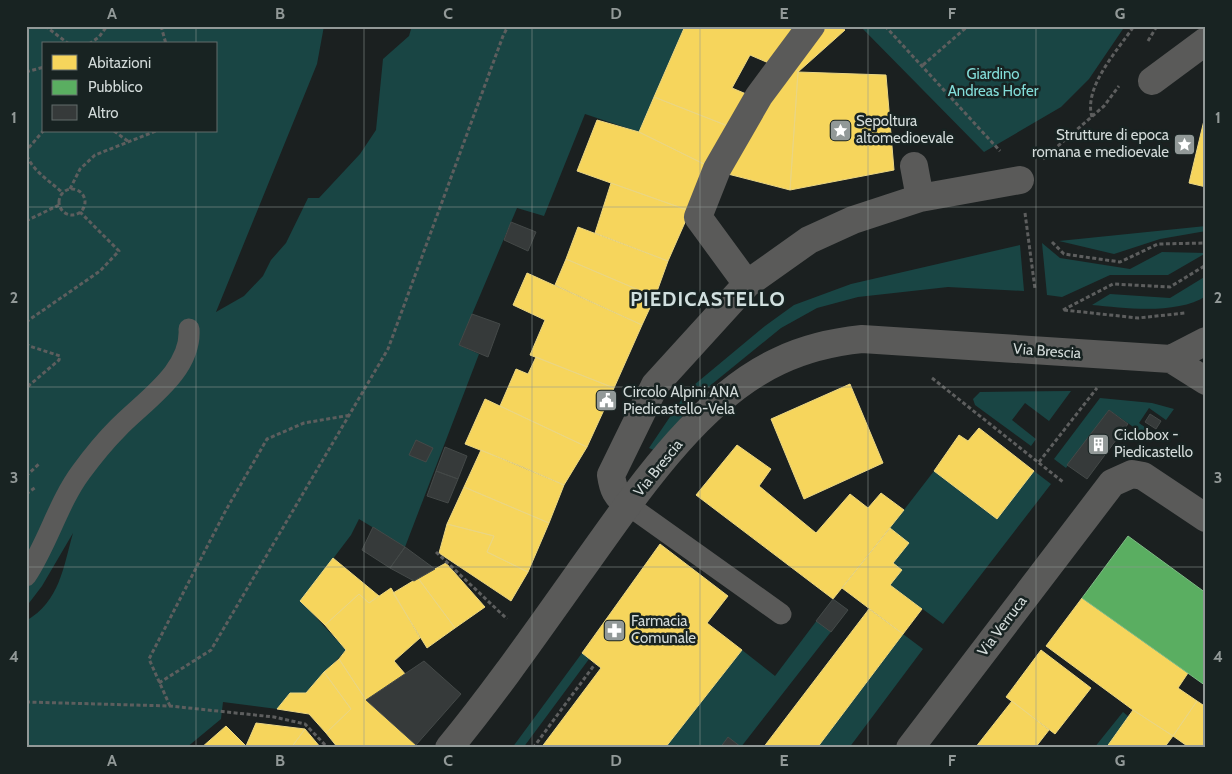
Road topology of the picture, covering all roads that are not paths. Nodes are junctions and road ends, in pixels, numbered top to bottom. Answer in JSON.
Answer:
{"nodes":[{"id":1,"x":811,"y":26,"type":"edge"},
{"id":2,"x":1206,"y":41,"type":"edge"},
{"id":3,"x":1152,"y":81,"type":"dead end"},
{"id":4,"x":914,"y":166,"type":"dead end"},
{"id":5,"x":1020,"y":180,"type":"road end"},
{"id":6,"x":920,"y":198,"type":"junction"},
{"id":7,"x":747,"y":284,"type":"junction"},
{"id":8,"x":189,"y":329,"type":"dead end"},
{"id":9,"x":1206,"y":341,"type":"edge"},
{"id":10,"x":1172,"y":359,"type":"junction"},
{"id":11,"x":1206,"y":381,"type":"edge"},
{"id":12,"x":628,"y":504,"type":"junction"},
{"id":13,"x":1206,"y":518,"type":"edge"},
{"id":14,"x":26,"y":576,"type":"edge"},
{"id":15,"x":781,"y":614,"type":"dead end"},
{"id":16,"x":449,"y":748,"type":"edge"},
{"id":17,"x":910,"y":748,"type":"edge"}],
"edges":[{"from":1,"to":7,"type":"street"},
{"from":2,"to":3,"type":"street"},
{"from":4,"to":6,"type":"street"},
{"from":5,"to":6,"type":"street"},
{"from":6,"to":7,"type":"street"},
{"from":7,"to":12,"type":"street"},
{"from":8,"to":14,"type":"lane"},
{"from":9,"to":10,"type":"street"},
{"from":10,"to":11,"type":"street","name":"Via Brescia"},
{"from":10,"to":12,"type":"street","name":"Via Brescia"},
{"from":12,"to":15,"type":"lane"},
{"from":12,"to":16,"type":"street","name":"Via Brescia"},
{"from":13,"to":17,"type":"street","name":"Via Verruca"}]}
